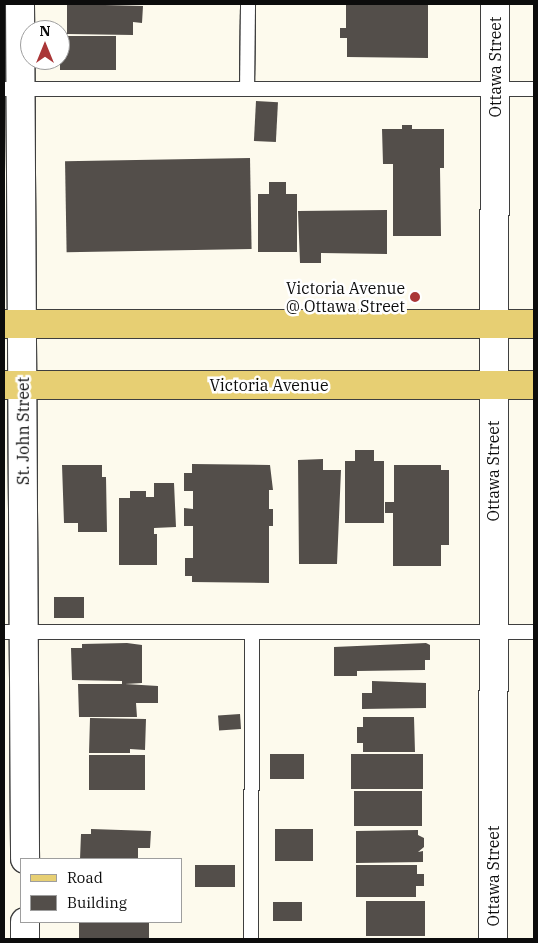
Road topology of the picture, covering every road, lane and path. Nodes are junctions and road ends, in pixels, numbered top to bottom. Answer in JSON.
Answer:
{"nodes":[{"id":1,"x":20,"y":4,"type":"edge"},
{"id":2,"x":248,"y":4,"type":"edge"},
{"id":3,"x":495,"y":4,"type":"edge"},
{"id":4,"x":12,"y":89,"type":"edge"},
{"id":5,"x":248,"y":89,"type":"junction"},
{"id":6,"x":495,"y":89,"type":"junction"},
{"id":7,"x":534,"y":89,"type":"edge"},
{"id":8,"x":13,"y":324,"type":"edge"},
{"id":9,"x":494,"y":324,"type":"junction"},
{"id":10,"x":534,"y":324,"type":"edge"},
{"id":11,"x":13,"y":385,"type":"edge"},
{"id":12,"x":493,"y":385,"type":"junction"},
{"id":13,"x":534,"y":385,"type":"edge"},
{"id":14,"x":14,"y":632,"type":"edge"},
{"id":15,"x":252,"y":632,"type":"junction"},
{"id":16,"x":494,"y":632,"type":"junction"},
{"id":17,"x":534,"y":632,"type":"edge"},
{"id":18,"x":25,"y":858,"type":"edge"},
{"id":19,"x":25,"y":923,"type":"edge"},
{"id":20,"x":25,"y":939,"type":"edge"},
{"id":21,"x":251,"y":939,"type":"edge"},
{"id":22,"x":493,"y":939,"type":"edge"}],
"edges":[{"from":1,"to":4,"type":"street","name":"St. John Street"},
{"from":2,"to":5,"type":"lane"},
{"from":3,"to":6,"type":"street","name":"Ottawa Street"},
{"from":4,"to":5,"type":"lane"},
{"from":4,"to":8,"type":"street","name":"St. John Street"},
{"from":5,"to":6,"type":"lane"},
{"from":6,"to":7,"type":"lane"},
{"from":6,"to":9,"type":"street","name":"Ottawa Street"},
{"from":8,"to":9,"type":"main road"},
{"from":8,"to":11,"type":"street","name":"St. John Street"},
{"from":9,"to":10,"type":"main road"},
{"from":9,"to":12,"type":"street","name":"Ottawa Street"},
{"from":11,"to":12,"type":"main road","name":"Victoria Avenue"},
{"from":11,"to":14,"type":"street","name":"St. John Street"},
{"from":12,"to":13,"type":"main road","name":"Victoria Avenue"},
{"from":12,"to":16,"type":"street","name":"Ottawa Street"},
{"from":14,"to":15,"type":"lane"},
{"from":14,"to":18,"type":"street","name":"St. John Street"},
{"from":15,"to":16,"type":"lane"},
{"from":15,"to":21,"type":"lane"},
{"from":16,"to":17,"type":"lane"},
{"from":16,"to":22,"type":"street","name":"Ottawa Street"},
{"from":19,"to":20,"type":"street"}]}
